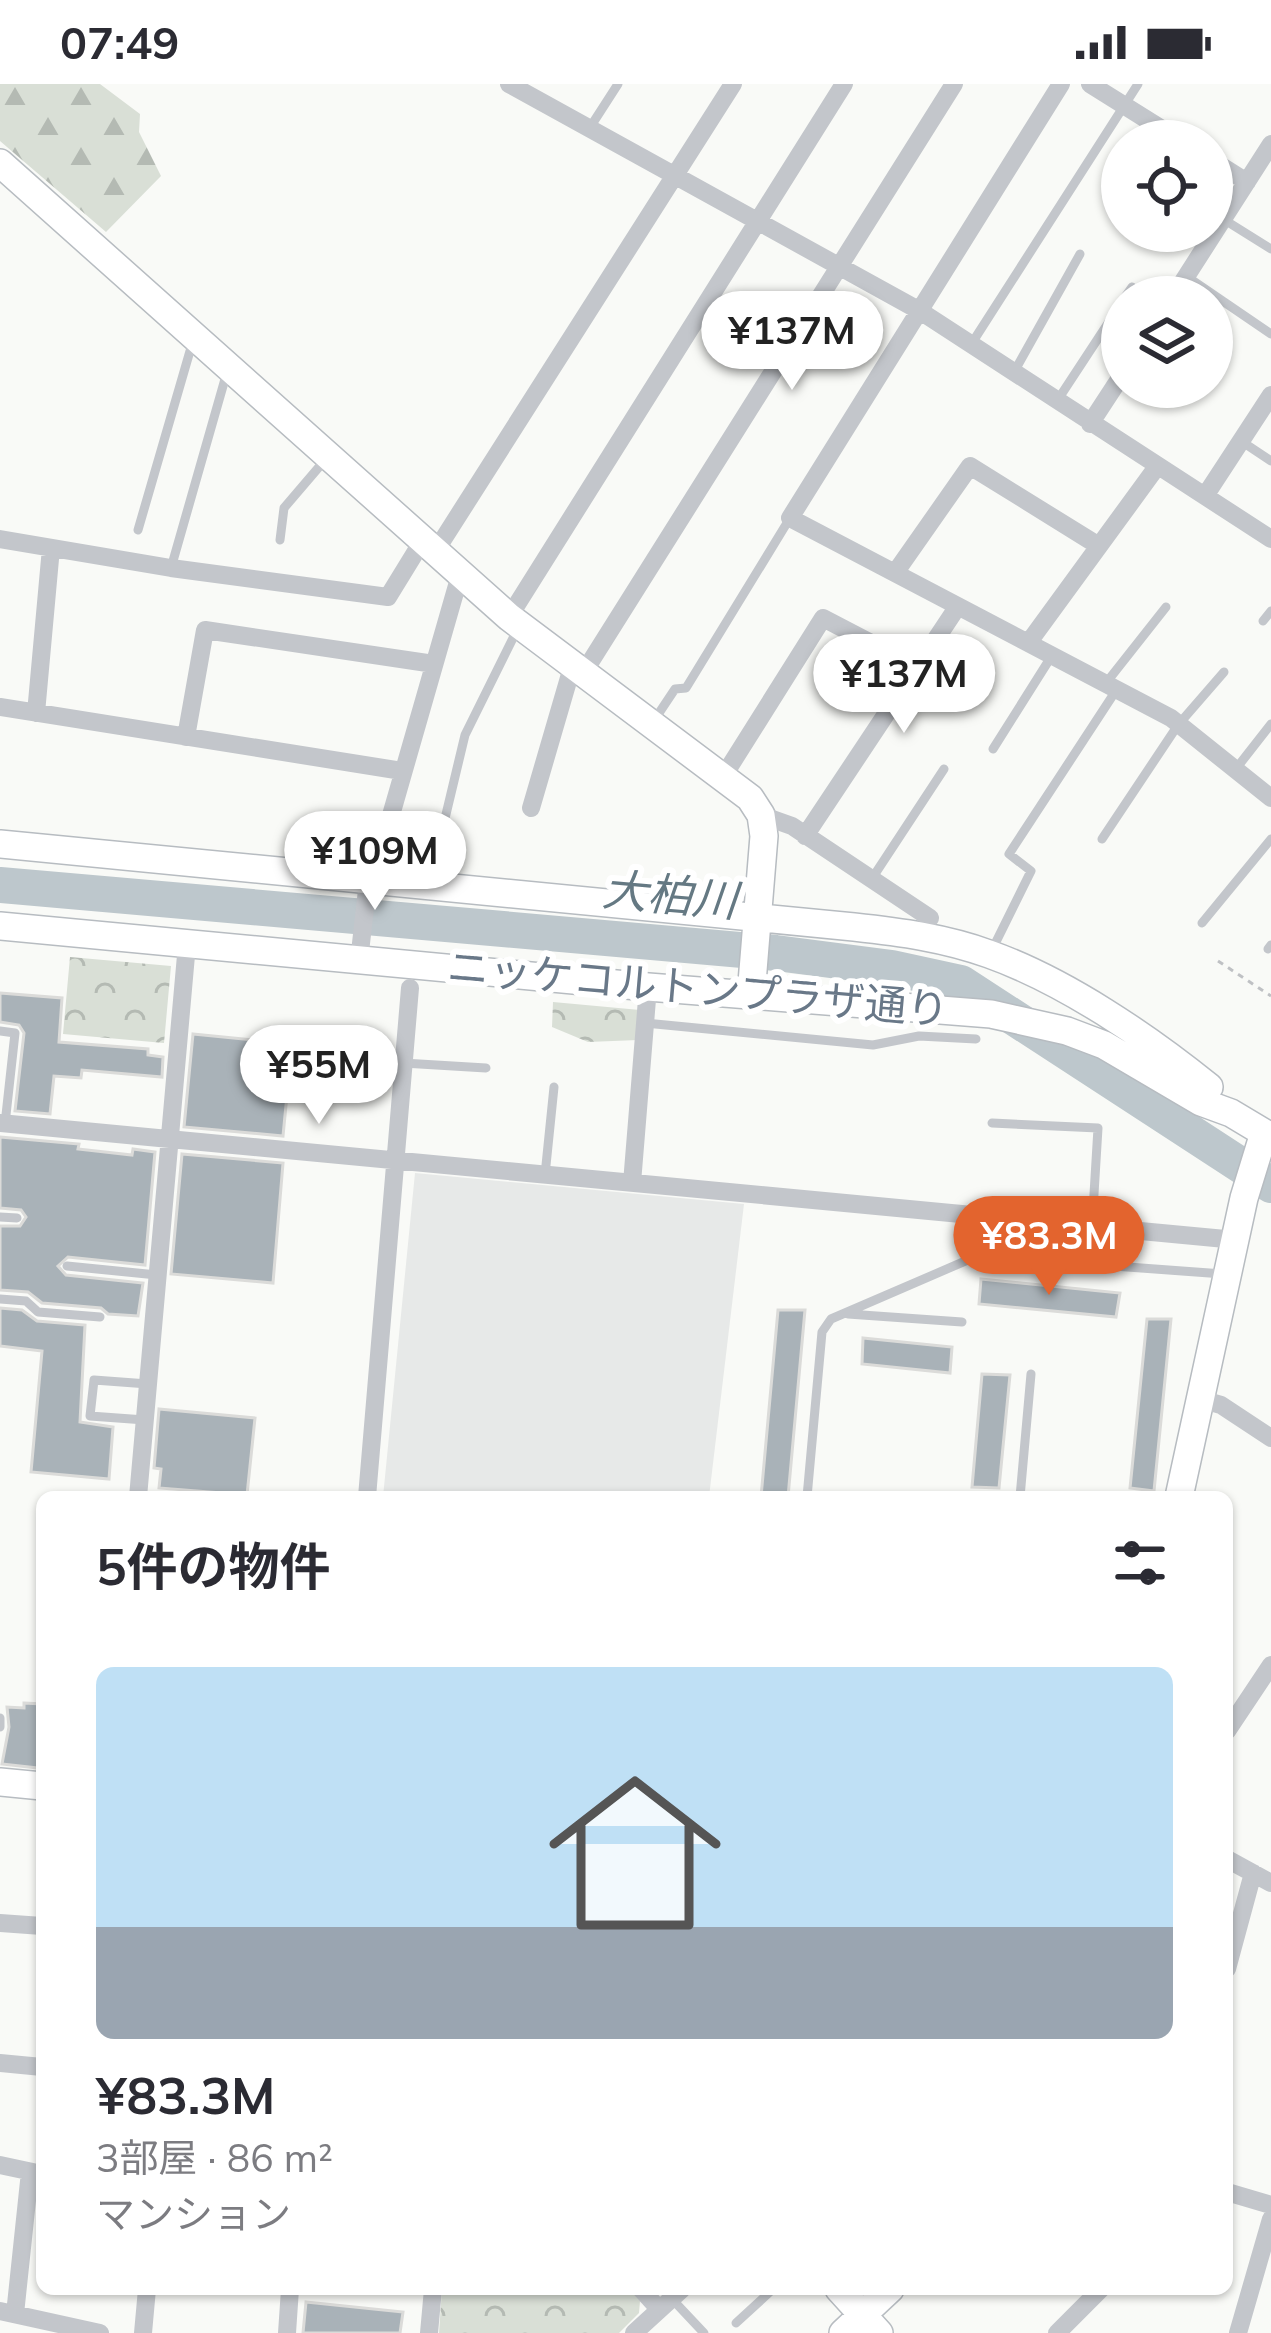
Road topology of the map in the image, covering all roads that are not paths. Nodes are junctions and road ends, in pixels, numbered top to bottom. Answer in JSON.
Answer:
{"nodes":[{"id":1,"x":509,"y":84,"type":"edge"},
{"id":2,"x":618,"y":84,"type":"edge"},
{"id":3,"x":733,"y":84,"type":"edge"},
{"id":4,"x":844,"y":84,"type":"edge"},
{"id":5,"x":954,"y":84,"type":"edge"},
{"id":6,"x":1061,"y":84,"type":"edge"},
{"id":7,"x":1090,"y":84,"type":"edge"},
{"id":8,"x":1138,"y":84,"type":"edge"},
{"id":9,"x":1124,"y":105,"type":"junction"},
{"id":10,"x":1148,"y":120,"type":"edge"},
{"id":11,"x":589,"y":129,"type":"junction"},
{"id":12,"x":1271,"y":145,"type":"edge"},
{"id":13,"x":0,"y":163,"type":"edge"},
{"id":14,"x":1233,"y":173,"type":"edge"},
{"id":15,"x":674,"y":177,"type":"junction"},
{"id":16,"x":1247,"y":182,"type":"junction"},
{"id":17,"x":1233,"y":204,"type":"edge"},
{"id":18,"x":758,"y":222,"type":"junction"},
{"id":19,"x":1233,"y":225,"type":"edge"},
{"id":20,"x":1271,"y":249,"type":"edge"},
{"id":21,"x":1202,"y":252,"type":"edge"},
{"id":22,"x":1080,"y":254,"type":"dead end"},
{"id":23,"x":840,"y":266,"type":"junction"},
{"id":24,"x":1186,"y":276,"type":"edge"},
{"id":25,"x":1233,"y":308,"type":"edge"},
{"id":26,"x":920,"y":311,"type":"junction"},
{"id":27,"x":1101,"y":333,"type":"edge"},
{"id":28,"x":1271,"y":334,"type":"edge"},
{"id":29,"x":972,"y":343,"type":"junction"},
{"id":30,"x":205,"y":346,"type":"junction"},
{"id":31,"x":228,"y":366,"type":"junction"},
{"id":32,"x":1014,"y":372,"type":"junction"},
{"id":33,"x":1271,"y":395,"type":"edge"},
{"id":34,"x":1057,"y":401,"type":"junction"},
{"id":35,"x":1101,"y":407,"type":"edge"},
{"id":36,"x":1090,"y":424,"type":"junction"},
{"id":37,"x":1241,"y":441,"type":"junction"},
{"id":38,"x":328,"y":456,"type":"junction"},
{"id":39,"x":1271,"y":460,"type":"edge"},
{"id":40,"x":1156,"y":468,"type":"junction"},
{"id":41,"x":1205,"y":496,"type":"junction"},
{"id":42,"x":790,"y":518,"type":"junction"},
{"id":43,"x":138,"y":530,"type":"dead end"},
{"id":44,"x":0,"y":539,"type":"edge"},
{"id":45,"x":1271,"y":539,"type":"edge"},
{"id":46,"x":280,"y":540,"type":"dead end"},
{"id":47,"x":429,"y":546,"type":"junction"},
{"id":48,"x":1099,"y":546,"type":"junction"},
{"id":49,"x":52,"y":548,"type":"junction"},
{"id":50,"x":171,"y":568,"type":"junction"},
{"id":51,"x":895,"y":573,"type":"junction"},
{"id":52,"x":460,"y":575,"type":"junction"},
{"id":53,"x":958,"y":606,"type":"junction"},
{"id":54,"x":1166,"y":607,"type":"dead end"},
{"id":55,"x":1271,"y":611,"type":"edge"},
{"id":56,"x":514,"y":621,"type":"junction"},
{"id":57,"x":1263,"y":621,"type":"dead end"},
{"id":58,"x":1030,"y":642,"type":"junction"},
{"id":59,"x":1052,"y":654,"type":"junction"},
{"id":60,"x":434,"y":664,"type":"junction"},
{"id":61,"x":917,"y":667,"type":"junction"},
{"id":62,"x":578,"y":668,"type":"junction"},
{"id":63,"x":1225,"y":672,"type":"dead end"},
{"id":64,"x":1112,"y":686,"type":"junction"},
{"id":65,"x":0,"y":707,"type":"edge"},
{"id":66,"x":36,"y":713,"type":"junction"},
{"id":67,"x":652,"y":722,"type":"junction"},
{"id":68,"x":1178,"y":724,"type":"junction"},
{"id":69,"x":1271,"y":724,"type":"edge"},
{"id":70,"x":186,"y":737,"type":"junction"},
{"id":71,"x":993,"y":749,"type":"dead end"},
{"id":72,"x":944,"y":769,"type":"dead end"},
{"id":73,"x":1235,"y":770,"type":"junction"},
{"id":74,"x":402,"y":771,"type":"junction"},
{"id":75,"x":723,"y":777,"type":"junction"},
{"id":76,"x":1271,"y":799,"type":"edge"},
{"id":77,"x":531,"y":808,"type":"dead end"},
{"id":78,"x":760,"y":815,"type":"junction"},
{"id":79,"x":442,"y":831,"type":"dead end"},
{"id":80,"x":806,"y":836,"type":"junction"},
{"id":81,"x":1102,"y":839,"type":"dead end"},
{"id":82,"x":1271,"y":839,"type":"edge"},
{"id":83,"x":0,"y":844,"type":"edge"},
{"id":84,"x":872,"y":880,"type":"junction"},
{"id":85,"x":374,"y":881,"type":"junction"},
{"id":86,"x":930,"y":918,"type":"dead end"},
{"id":87,"x":1202,"y":923,"type":"dead end"},
{"id":88,"x":0,"y":926,"type":"edge"},
{"id":89,"x":756,"y":926,"type":"junction"},
{"id":90,"x":187,"y":944,"type":"junction"},
{"id":91,"x":990,"y":954,"type":"junction"},
{"id":92,"x":359,"y":961,"type":"junction"},
{"id":93,"x":648,"y":987,"type":"junction"},
{"id":94,"x":410,"y":988,"type":"dead end"},
{"id":95,"x":752,"y":988,"type":"junction"},
{"id":96,"x":645,"y":1023,"type":"junction"},
{"id":97,"x":0,"y":1031,"type":"edge"},
{"id":98,"x":976,"y":1039,"type":"dead end"},
{"id":99,"x":403,"y":1063,"type":"junction"},
{"id":100,"x":486,"y":1068,"type":"dead end"},
{"id":101,"x":554,"y":1087,"type":"dead end"},
{"id":102,"x":1231,"y":1113,"type":"junction"},
{"id":103,"x":3,"y":1123,"type":"edge"},
{"id":104,"x":992,"y":1123,"type":"dead end"},
{"id":105,"x":1266,"y":1135,"type":"edge"},
{"id":106,"x":171,"y":1141,"type":"junction"},
{"id":107,"x":395,"y":1161,"type":"junction"},
{"id":108,"x":545,"y":1175,"type":"junction"},
{"id":109,"x":632,"y":1183,"type":"junction"},
{"id":110,"x":0,"y":1217,"type":"edge"},
{"id":111,"x":17,"y":1218,"type":"dead end"},
{"id":112,"x":1092,"y":1227,"type":"junction"},
{"id":113,"x":1236,"y":1240,"type":"junction"},
{"id":114,"x":67,"y":1266,"type":"dead end"},
{"id":115,"x":1228,"y":1274,"type":"junction"},
{"id":116,"x":158,"y":1275,"type":"junction"},
{"id":117,"x":0,"y":1299,"type":"edge"},
{"id":118,"x":842,"y":1314,"type":"junction"},
{"id":119,"x":100,"y":1317,"type":"dead end"},
{"id":120,"x":962,"y":1322,"type":"dead end"},
{"id":121,"x":1031,"y":1374,"type":"dead end"},
{"id":122,"x":148,"y":1384,"type":"junction"},
{"id":123,"x":1200,"y":1399,"type":"junction"},
{"id":124,"x":145,"y":1420,"type":"junction"},
{"id":125,"x":1271,"y":1438,"type":"edge"},
{"id":126,"x":139,"y":1491,"type":"edge"},
{"id":127,"x":368,"y":1491,"type":"edge"},
{"id":128,"x":808,"y":1491,"type":"edge"},
{"id":129,"x":1021,"y":1491,"type":"edge"},
{"id":130,"x":1180,"y":1491,"type":"edge"},
{"id":131,"x":1271,"y":1665,"type":"edge"},
{"id":132,"x":1233,"y":1722,"type":"edge"},
{"id":133,"x":0,"y":1782,"type":"edge"},
{"id":134,"x":36,"y":1785,"type":"edge"},
{"id":135,"x":1233,"y":1862,"type":"edge"},
{"id":136,"x":1262,"y":1878,"type":"edge"},
{"id":137,"x":0,"y":1922,"type":"edge"},
{"id":138,"x":36,"y":1925,"type":"edge"},
{"id":139,"x":1233,"y":1953,"type":"edge"},
{"id":140,"x":0,"y":2063,"type":"edge"},
{"id":141,"x":36,"y":2066,"type":"edge"},
{"id":142,"x":0,"y":2165,"type":"edge"},
{"id":143,"x":36,"y":2173,"type":"edge"},
{"id":144,"x":1233,"y":2194,"type":"edge"},
{"id":145,"x":1271,"y":2205,"type":"edge"},
{"id":146,"x":1271,"y":2219,"type":"edge"},
{"id":147,"x":146,"y":2295,"type":"edge"},
{"id":148,"x":289,"y":2295,"type":"edge"},
{"id":149,"x":433,"y":2295,"type":"edge"},
{"id":150,"x":766,"y":2295,"type":"edge"},
{"id":151,"x":842,"y":2295,"type":"edge"},
{"id":152,"x":886,"y":2295,"type":"edge"},
{"id":153,"x":1095,"y":2295,"type":"edge"},
{"id":154,"x":671,"y":2299,"type":"edge"},
{"id":155,"x":7,"y":2312,"type":"edge"},
{"id":156,"x":736,"y":2323,"type":"dead end"},
{"id":157,"x":862,"y":2327,"type":"edge"},
{"id":158,"x":100,"y":2333,"type":"edge"},
{"id":159,"x":142,"y":2333,"type":"edge"},
{"id":160,"x":286,"y":2333,"type":"edge"},
{"id":161,"x":430,"y":2333,"type":"edge"},
{"id":162,"x":634,"y":2333,"type":"edge"},
{"id":163,"x":704,"y":2333,"type":"edge"},
{"id":164,"x":1057,"y":2333,"type":"edge"},
{"id":165,"x":1238,"y":2333,"type":"edge"}],
"edges":[{"from":1,"to":11,"type":"street"},
{"from":2,"to":11,"type":"lane"},
{"from":3,"to":15,"type":"street"},
{"from":4,"to":18,"type":"street"},
{"from":5,"to":23,"type":"street"},
{"from":6,"to":26,"type":"street"},
{"from":7,"to":9,"type":"street"},
{"from":8,"to":9,"type":"lane"},
{"from":9,"to":10,"type":"street"},
{"from":9,"to":29,"type":"lane"},
{"from":11,"to":15,"type":"street"},
{"from":12,"to":16,"type":"street"},
{"from":13,"to":30,"type":"street"},
{"from":14,"to":16,"type":"street"},
{"from":15,"to":18,"type":"street"},
{"from":15,"to":47,"type":"street"},
{"from":16,"to":17,"type":"street"},
{"from":18,"to":23,"type":"street"},
{"from":18,"to":56,"type":"street"},
{"from":19,"to":20,"type":"lane"},
{"from":21,"to":24,"type":"street"},
{"from":22,"to":32,"type":"lane"},
{"from":23,"to":26,"type":"street"},
{"from":23,"to":62,"type":"street"},
{"from":25,"to":28,"type":"lane"},
{"from":26,"to":29,"type":"street"},
{"from":26,"to":42,"type":"street"},
{"from":27,"to":34,"type":"lane"},
{"from":29,"to":32,"type":"street"},
{"from":30,"to":31,"type":"street"},
{"from":30,"to":43,"type":"lane"},
{"from":31,"to":38,"type":"street"},
{"from":31,"to":50,"type":"lane"},
{"from":32,"to":34,"type":"street"},
{"from":33,"to":37,"type":"street"},
{"from":34,"to":36,"type":"street"},
{"from":35,"to":36,"type":"street"},
{"from":36,"to":40,"type":"street"},
{"from":37,"to":39,"type":"lane"},
{"from":37,"to":41,"type":"street"},
{"from":38,"to":46,"type":"lane"},
{"from":38,"to":47,"type":"street"},
{"from":40,"to":41,"type":"street"},
{"from":40,"to":48,"type":"street"},
{"from":41,"to":45,"type":"street"},
{"from":42,"to":51,"type":"street"},
{"from":42,"to":67,"type":"lane"},
{"from":44,"to":49,"type":"street"},
{"from":47,"to":50,"type":"street"},
{"from":47,"to":52,"type":"street"},
{"from":48,"to":51,"type":"street"},
{"from":48,"to":58,"type":"street"},
{"from":49,"to":50,"type":"street"},
{"from":49,"to":66,"type":"street"},
{"from":51,"to":53,"type":"street"},
{"from":52,"to":56,"type":"street"},
{"from":52,"to":60,"type":"street"},
{"from":53,"to":58,"type":"street"},
{"from":53,"to":61,"type":"street"},
{"from":54,"to":64,"type":"lane"},
{"from":55,"to":57,"type":"lane"},
{"from":56,"to":62,"type":"street"},
{"from":56,"to":79,"type":"lane"},
{"from":58,"to":59,"type":"street"},
{"from":59,"to":64,"type":"street"},
{"from":59,"to":71,"type":"lane"},
{"from":60,"to":70,"type":"street"},
{"from":60,"to":74,"type":"street"},
{"from":61,"to":75,"type":"street"},
{"from":61,"to":80,"type":"street"},
{"from":62,"to":67,"type":"street"},
{"from":62,"to":77,"type":"street"},
{"from":63,"to":68,"type":"lane"},
{"from":64,"to":68,"type":"street"},
{"from":64,"to":91,"type":"lane"},
{"from":65,"to":66,"type":"street"},
{"from":66,"to":70,"type":"street"},
{"from":67,"to":75,"type":"street"},
{"from":68,"to":73,"type":"street"},
{"from":68,"to":81,"type":"lane"},
{"from":69,"to":73,"type":"lane"},
{"from":70,"to":74,"type":"street"},
{"from":72,"to":84,"type":"lane"},
{"from":73,"to":76,"type":"street"},
{"from":74,"to":85,"type":"street"},
{"from":75,"to":78,"type":"street"},
{"from":78,"to":80,"type":"street"},
{"from":78,"to":89,"type":"street"},
{"from":80,"to":84,"type":"street"},
{"from":82,"to":87,"type":"lane"},
{"from":83,"to":85,"type":"street","name":"ニッケコルトンプラザ通り"},
{"from":84,"to":86,"type":"street"},
{"from":85,"to":89,"type":"street","name":"ニッケコルトンプラザ通り"},
{"from":85,"to":92,"type":"street"},
{"from":88,"to":90,"type":"street","name":"ニッケコルトンプラザ通り"},
{"from":89,"to":91,"type":"street","name":"ニッケコルトンプラザ通り"},
{"from":89,"to":95,"type":"street"},
{"from":90,"to":92,"type":"street","name":"ニッケコルトンプラザ通り"},
{"from":90,"to":106,"type":"street"},
{"from":91,"to":102,"type":"street","name":"ニッケコルトンプラザ通り"},
{"from":92,"to":93,"type":"street","name":"ニッケコルトンプラザ通り"},
{"from":93,"to":95,"type":"street","name":"ニッケコルトンプラザ通り"},
{"from":93,"to":96,"type":"street"},
{"from":94,"to":99,"type":"street"},
{"from":95,"to":102,"type":"street","name":"ニッケコルトンプラザ通り"},
{"from":96,"to":98,"type":"lane"},
{"from":96,"to":109,"type":"street"},
{"from":97,"to":103,"type":"lane"},
{"from":99,"to":100,"type":"lane"},
{"from":99,"to":107,"type":"street"},
{"from":101,"to":108,"type":"lane"},
{"from":102,"to":105,"type":"street","name":"ニッケコルトンプラザ通り"},
{"from":103,"to":106,"type":"street"},
{"from":104,"to":112,"type":"lane"},
{"from":105,"to":113,"type":"street"},
{"from":106,"to":107,"type":"street"},
{"from":106,"to":116,"type":"street"},
{"from":107,"to":108,"type":"street"},
{"from":107,"to":127,"type":"street"},
{"from":108,"to":109,"type":"street"},
{"from":109,"to":112,"type":"street"},
{"from":110,"to":111,"type":"lane"},
{"from":112,"to":113,"type":"street"},
{"from":113,"to":115,"type":"street"},
{"from":114,"to":116,"type":"lane"},
{"from":115,"to":118,"type":"lane"},
{"from":115,"to":123,"type":"street"},
{"from":116,"to":122,"type":"street"},
{"from":117,"to":119,"type":"lane"},
{"from":118,"to":120,"type":"lane"},
{"from":118,"to":128,"type":"lane"},
{"from":121,"to":129,"type":"lane"},
{"from":122,"to":124,"type":"street"},
{"from":122,"to":124,"type":"lane"},
{"from":123,"to":125,"type":"street"},
{"from":123,"to":130,"type":"street"},
{"from":124,"to":126,"type":"street"},
{"from":131,"to":132,"type":"street"},
{"from":133,"to":134,"type":"street"},
{"from":135,"to":136,"type":"street"},
{"from":136,"to":139,"type":"street"},
{"from":137,"to":138,"type":"street"},
{"from":140,"to":141,"type":"street"},
{"from":142,"to":143,"type":"street"},
{"from":143,"to":155,"type":"street"},
{"from":144,"to":145,"type":"street"},
{"from":146,"to":165,"type":"street"},
{"from":147,"to":159,"type":"street"},
{"from":148,"to":160,"type":"street"},
{"from":149,"to":161,"type":"street"},
{"from":150,"to":156,"type":"lane"},
{"from":151,"to":157,"type":"street"},
{"from":152,"to":157,"type":"street"},
{"from":153,"to":164,"type":"street"},
{"from":154,"to":162,"type":"street"},
{"from":154,"to":163,"type":"lane"},
{"from":155,"to":158,"type":"street"}]}
